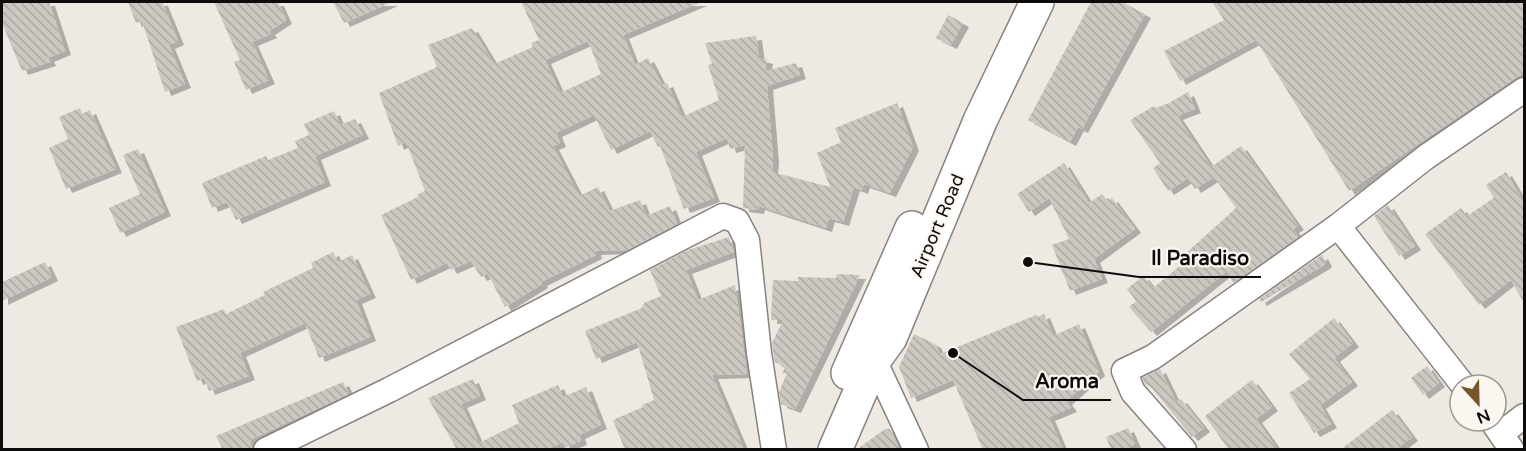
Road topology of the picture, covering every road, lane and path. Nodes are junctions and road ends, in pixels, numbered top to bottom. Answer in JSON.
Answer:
{"nodes":[{"id":1,"x":1037,"y":2,"type":"edge"},
{"id":2,"x":1010,"y":22,"type":"edge"},
{"id":3,"x":1524,"y":90,"type":"edge"},
{"id":4,"x":1338,"y":225,"type":"junction"},
{"id":5,"x":874,"y":360,"type":"junction"},
{"id":6,"x":1454,"y":373,"type":"edge"},
{"id":7,"x":1524,"y":416,"type":"edge"},
{"id":8,"x":1502,"y":434,"type":"edge"},
{"id":9,"x":1172,"y":446,"type":"edge"},
{"id":10,"x":266,"y":450,"type":"edge"},
{"id":11,"x":774,"y":450,"type":"edge"},
{"id":12,"x":813,"y":450,"type":"edge"},
{"id":13,"x":835,"y":450,"type":"edge"},
{"id":14,"x":916,"y":450,"type":"edge"}],
"edges":[{"from":1,"to":2,"type":"main road","name":"Airport Road"},
{"from":2,"to":5,"type":"main road","name":"Airport Road"},
{"from":2,"to":12,"type":"main road","name":"Airport Road"},
{"from":3,"to":4,"type":"street"},
{"from":4,"to":6,"type":"street"},
{"from":4,"to":9,"type":"street"},
{"from":5,"to":13,"type":"main road","name":"Airport Road"},
{"from":5,"to":14,"type":"street"},
{"from":7,"to":8,"type":"street"},
{"from":10,"to":11,"type":"street"}]}
